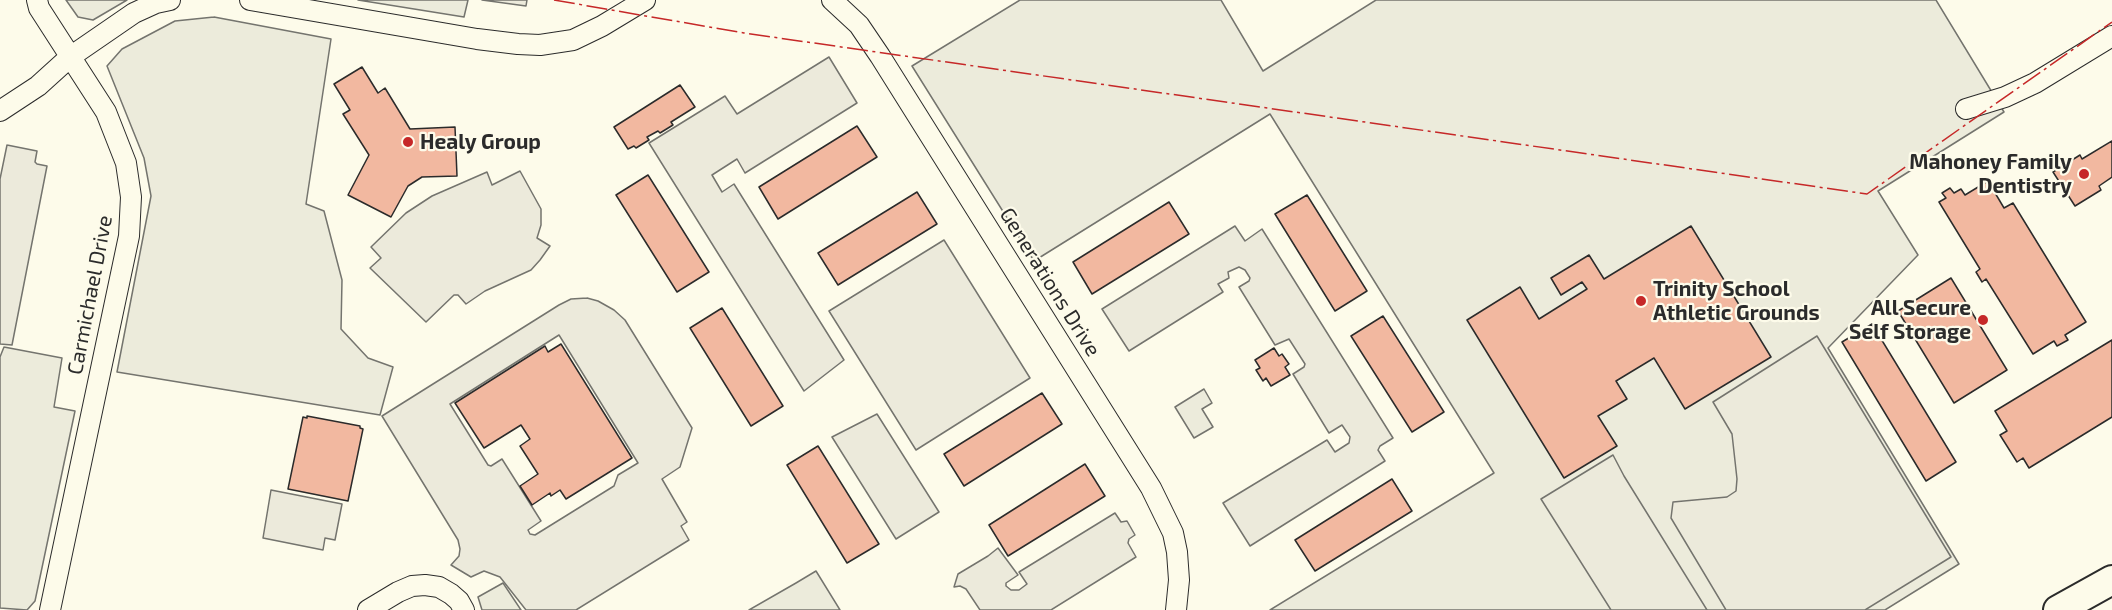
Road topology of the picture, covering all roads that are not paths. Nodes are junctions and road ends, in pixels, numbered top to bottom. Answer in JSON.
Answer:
{"nodes":[{"id":1,"x":170,"y":0,"type":"edge"},
{"id":2,"x":250,"y":0,"type":"edge"},
{"id":3,"x":645,"y":0,"type":"edge"},
{"id":4,"x":831,"y":0,"type":"edge"},
{"id":5,"x":35,"y":3,"type":"edge"},
{"id":6,"x":2112,"y":36,"type":"edge"},
{"id":7,"x":70,"y":57,"type":"junction"},
{"id":8,"x":1966,"y":109,"type":"dead end"},
{"id":9,"x":0,"y":111,"type":"edge"},
{"id":10,"x":2112,"y":580,"type":"edge"},
{"id":11,"x":50,"y":610,"type":"edge"},
{"id":12,"x":368,"y":610,"type":"edge"},
{"id":13,"x":464,"y":610,"type":"edge"},
{"id":14,"x":1176,"y":610,"type":"edge"},
{"id":15,"x":2058,"y":610,"type":"edge"}],
"edges":[{"from":1,"to":7,"type":"street"},
{"from":2,"to":3,"type":"street"},
{"from":4,"to":14,"type":"street","name":"Generations Drive"},
{"from":5,"to":7,"type":"street","name":"Carmichael Drive"},
{"from":6,"to":8,"type":"street"},
{"from":7,"to":9,"type":"street"},
{"from":7,"to":11,"type":"street","name":"Carmichael Drive"},
{"from":10,"to":15,"type":"highway"},
{"from":12,"to":13,"type":"street"}]}
